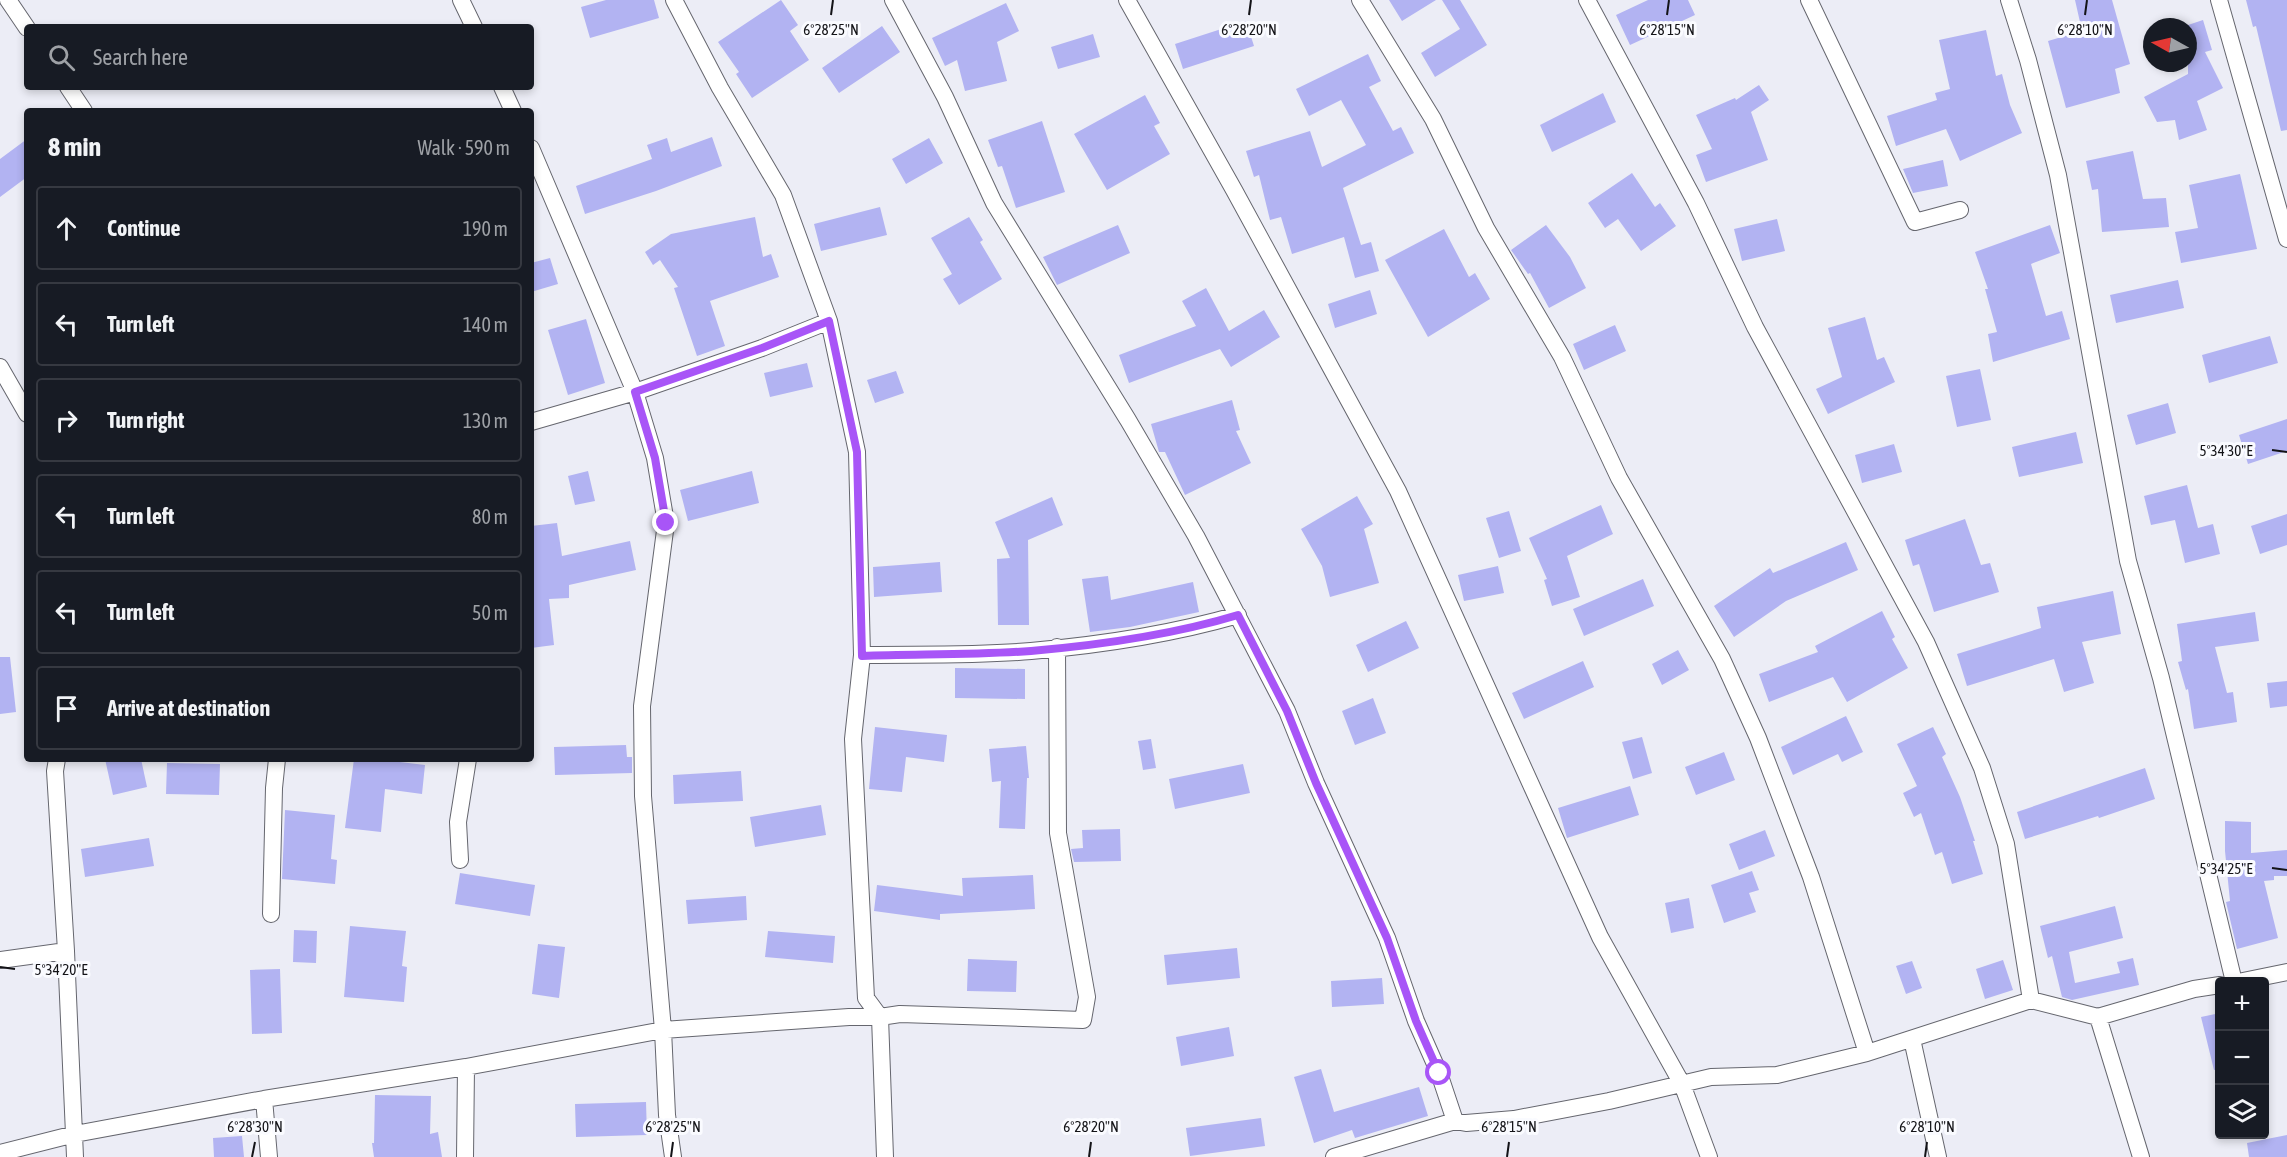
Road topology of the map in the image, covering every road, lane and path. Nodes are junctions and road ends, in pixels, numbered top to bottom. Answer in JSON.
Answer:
{"nodes":[{"id":1,"x":8,"y":0,"type":"edge"},
{"id":2,"x":461,"y":0,"type":"edge"},
{"id":3,"x":674,"y":0,"type":"edge"},
{"id":4,"x":893,"y":0,"type":"edge"},
{"id":5,"x":1126,"y":0,"type":"edge"},
{"id":6,"x":1360,"y":0,"type":"edge"},
{"id":7,"x":1587,"y":0,"type":"edge"},
{"id":8,"x":1809,"y":0,"type":"edge"},
{"id":9,"x":2009,"y":0,"type":"edge"},
{"id":10,"x":2219,"y":0,"type":"edge"},
{"id":11,"x":24,"y":24,"type":"edge"},
{"id":12,"x":473,"y":24,"type":"edge"},
{"id":13,"x":70,"y":90,"type":"edge"},
{"id":14,"x":503,"y":90,"type":"edge"},
{"id":15,"x":82,"y":108,"type":"edge"},
{"id":16,"x":512,"y":108,"type":"edge"},
{"id":17,"x":534,"y":155,"type":"edge"},
{"id":18,"x":1960,"y":210,"type":"dead end"},
{"id":19,"x":2287,"y":239,"type":"edge"},
{"id":20,"x":829,"y":321,"type":"junction"},
{"id":21,"x":0,"y":367,"type":"edge"},
{"id":22,"x":635,"y":392,"type":"junction"},
{"id":23,"x":24,"y":409,"type":"edge"},
{"id":24,"x":534,"y":421,"type":"edge"},
{"id":25,"x":1238,"y":615,"type":"junction"},
{"id":26,"x":1057,"y":647,"type":"junction"},
{"id":27,"x":862,"y":656,"type":"junction"},
{"id":28,"x":56,"y":762,"type":"edge"},
{"id":29,"x":277,"y":762,"type":"edge"},
{"id":30,"x":468,"y":762,"type":"edge"},
{"id":31,"x":459,"y":860,"type":"dead end"},
{"id":32,"x":271,"y":914,"type":"dead end"},
{"id":33,"x":66,"y":951,"type":"junction"},
{"id":34,"x":0,"y":960,"type":"edge"},
{"id":35,"x":2287,"y":972,"type":"edge"},
{"id":36,"x":2235,"y":977,"type":"edge"},
{"id":37,"x":2259,"y":977,"type":"edge"},
{"id":38,"x":2215,"y":986,"type":"edge"},
{"id":39,"x":2031,"y":1000,"type":"junction"},
{"id":40,"x":880,"y":1017,"type":"junction"},
{"id":41,"x":2098,"y":1017,"type":"junction"},
{"id":42,"x":663,"y":1030,"type":"junction"},
{"id":43,"x":1912,"y":1038,"type":"junction"},
{"id":44,"x":1867,"y":1053,"type":"junction"},
{"id":45,"x":466,"y":1067,"type":"junction"},
{"id":46,"x":1682,"y":1084,"type":"junction"},
{"id":47,"x":264,"y":1099,"type":"junction"},
{"id":48,"x":1455,"y":1121,"type":"junction"},
{"id":49,"x":75,"y":1134,"type":"junction"},
{"id":50,"x":0,"y":1153,"type":"edge"},
{"id":51,"x":75,"y":1157,"type":"edge"},
{"id":52,"x":268,"y":1157,"type":"edge"},
{"id":53,"x":465,"y":1157,"type":"edge"},
{"id":54,"x":673,"y":1157,"type":"edge"},
{"id":55,"x":885,"y":1157,"type":"edge"},
{"id":56,"x":1334,"y":1157,"type":"edge"},
{"id":57,"x":1709,"y":1157,"type":"edge"},
{"id":58,"x":1938,"y":1157,"type":"edge"},
{"id":59,"x":2141,"y":1157,"type":"edge"}],
"edges":[{"from":1,"to":11,"type":"street"},
{"from":2,"to":12,"type":"street"},
{"from":3,"to":20,"type":"street"},
{"from":4,"to":25,"type":"street"},
{"from":5,"to":46,"type":"street"},
{"from":6,"to":44,"type":"street"},
{"from":7,"to":39,"type":"street"},
{"from":8,"to":18,"type":"street"},
{"from":9,"to":36,"type":"street"},
{"from":10,"to":19,"type":"street"},
{"from":13,"to":15,"type":"street"},
{"from":14,"to":16,"type":"street"},
{"from":17,"to":22,"type":"street"},
{"from":20,"to":22,"type":"street"},
{"from":20,"to":27,"type":"street"},
{"from":21,"to":23,"type":"street"},
{"from":22,"to":24,"type":"street"},
{"from":22,"to":42,"type":"street"},
{"from":25,"to":26,"type":"street"},
{"from":25,"to":48,"type":"street"},
{"from":26,"to":27,"type":"street"},
{"from":26,"to":40,"type":"street"},
{"from":27,"to":40,"type":"street"},
{"from":28,"to":33,"type":"street"},
{"from":29,"to":32,"type":"street"},
{"from":30,"to":31,"type":"street"},
{"from":33,"to":34,"type":"street"},
{"from":33,"to":49,"type":"street"},
{"from":35,"to":37,"type":"street"},
{"from":38,"to":41,"type":"street"},
{"from":39,"to":41,"type":"street"},
{"from":39,"to":43,"type":"street"},
{"from":40,"to":42,"type":"street"},
{"from":40,"to":55,"type":"street"},
{"from":41,"to":59,"type":"street"},
{"from":42,"to":45,"type":"street"},
{"from":42,"to":54,"type":"street"},
{"from":43,"to":44,"type":"street"},
{"from":43,"to":58,"type":"street"},
{"from":44,"to":46,"type":"street"},
{"from":45,"to":47,"type":"street"},
{"from":45,"to":53,"type":"street"},
{"from":46,"to":48,"type":"street"},
{"from":46,"to":57,"type":"street"},
{"from":47,"to":49,"type":"street"},
{"from":47,"to":52,"type":"street"},
{"from":48,"to":56,"type":"street"},
{"from":49,"to":50,"type":"street"},
{"from":49,"to":51,"type":"street"}]}
